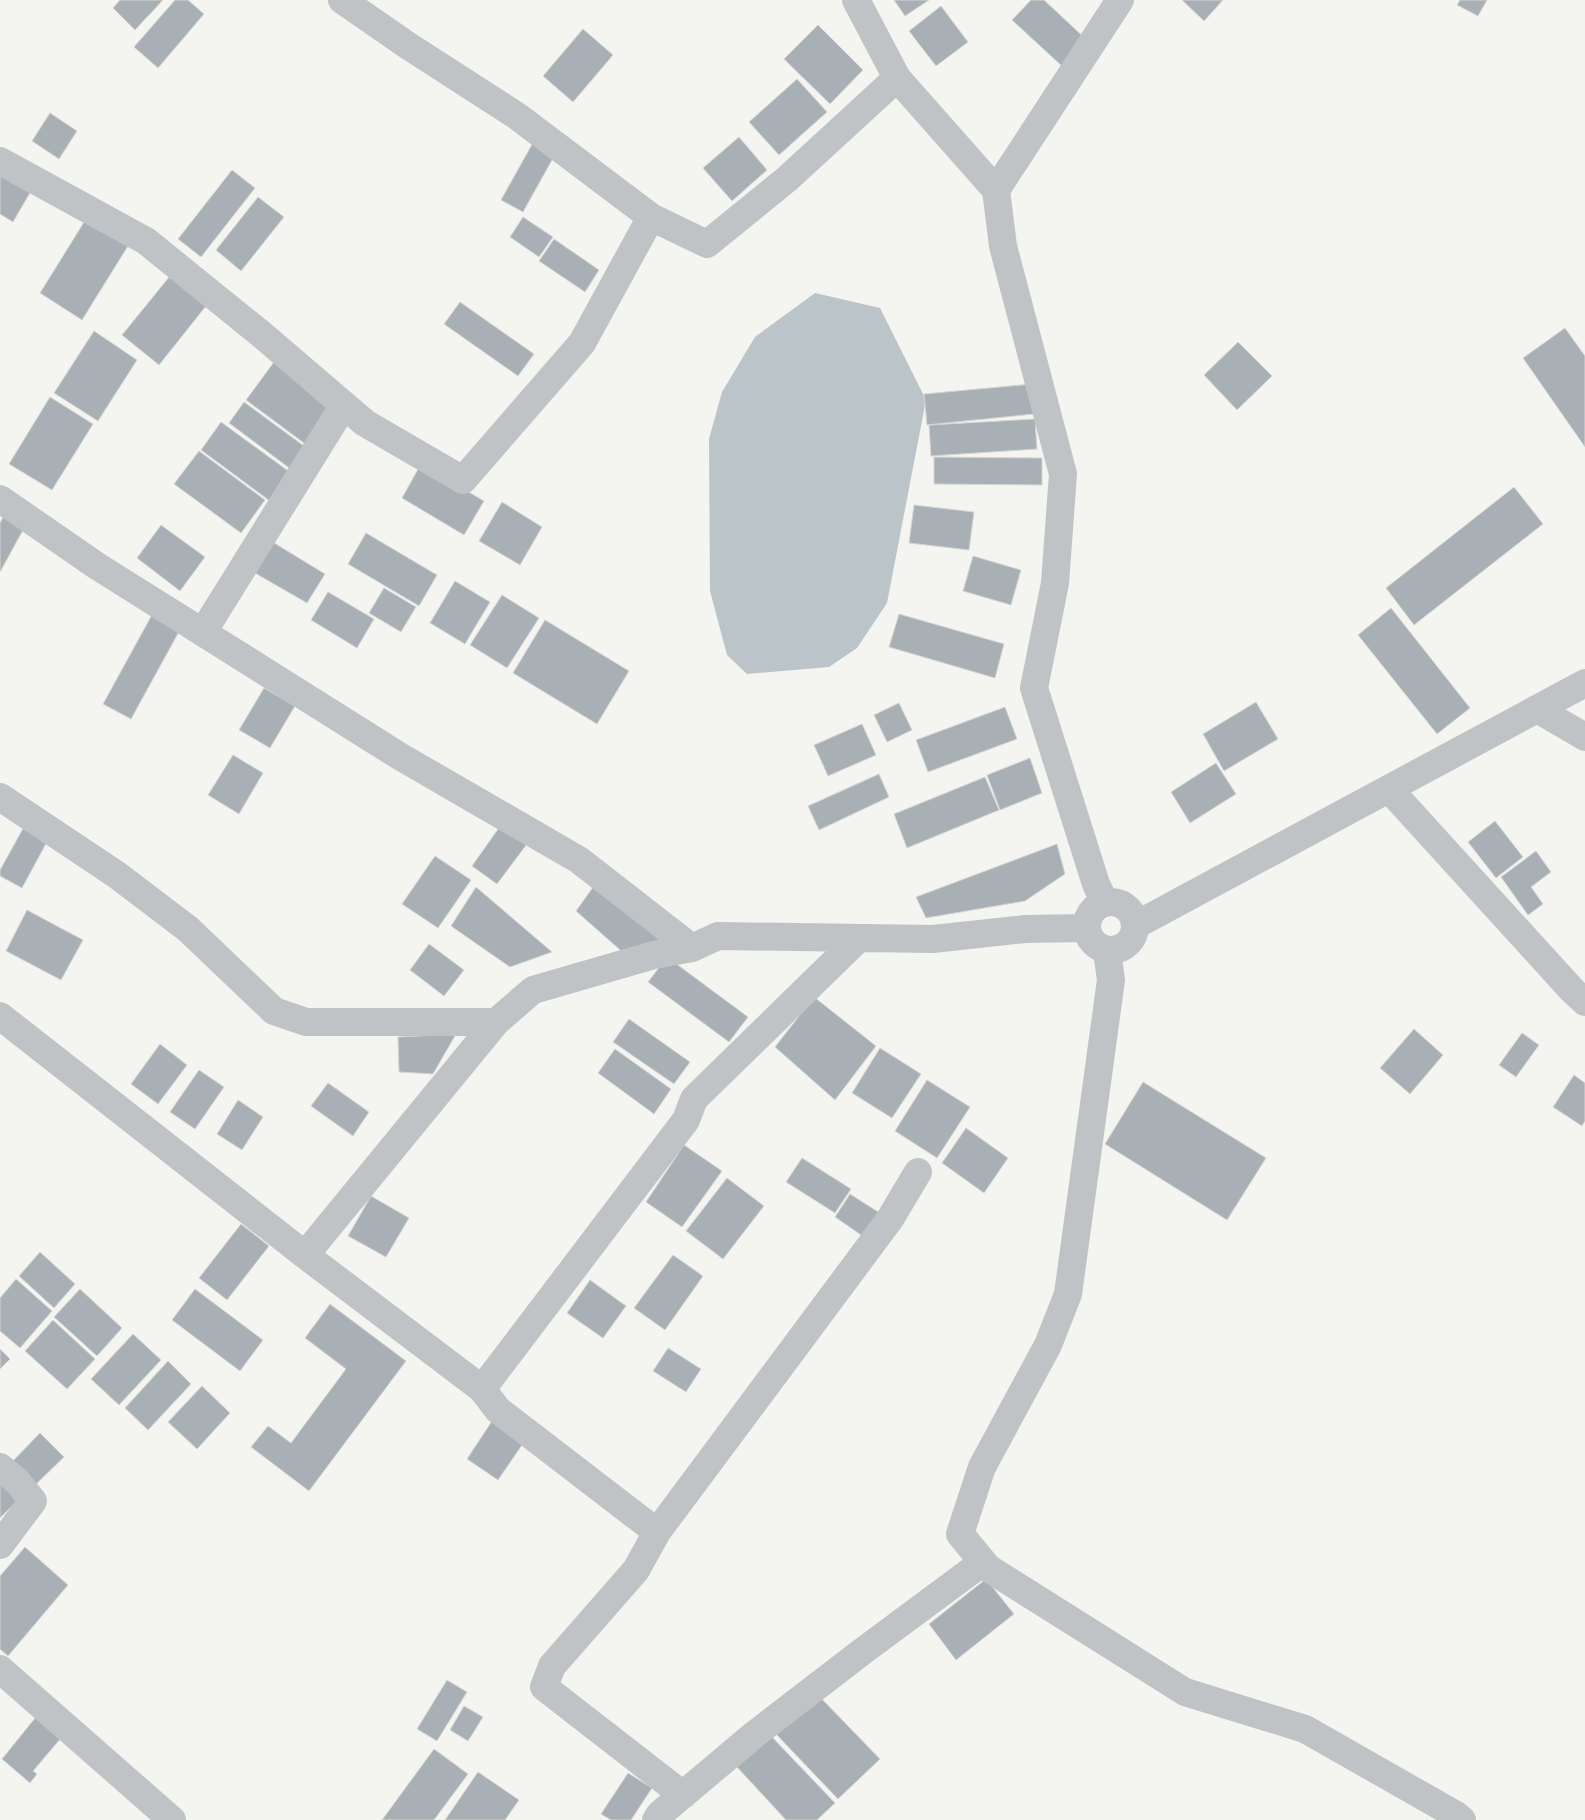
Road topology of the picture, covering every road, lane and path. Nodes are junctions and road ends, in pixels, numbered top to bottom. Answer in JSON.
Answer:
{"nodes":[{"id":1,"x":342,"y":0,"type":"edge"},
{"id":2,"x":856,"y":0,"type":"edge"},
{"id":3,"x":1120,"y":0,"type":"edge"},
{"id":4,"x":897,"y":78,"type":"junction"},
{"id":5,"x":0,"y":161,"type":"edge"},
{"id":6,"x":996,"y":190,"type":"junction"},
{"id":7,"x":651,"y":217,"type":"junction"},
{"id":8,"x":344,"y":405,"type":"junction"},
{"id":9,"x":0,"y":498,"type":"edge"},
{"id":10,"x":203,"y":632,"type":"junction"},
{"id":11,"x":1585,"y":682,"type":"edge"},
{"id":12,"x":1537,"y":709,"type":"junction"},
{"id":13,"x":1585,"y":737,"type":"edge"},
{"id":14,"x":1389,"y":789,"type":"junction"},
{"id":15,"x":0,"y":797,"type":"edge"},
{"id":16,"x":1105,"y":903,"type":"junction"},
{"id":17,"x":1136,"y":925,"type":"junction"},
{"id":18,"x":1087,"y":928,"type":"junction"},
{"id":19,"x":859,"y":938,"type":"junction"},
{"id":20,"x":692,"y":948,"type":"junction"},
{"id":21,"x":1107,"y":951,"type":"junction"},
{"id":22,"x":1585,"y":1002,"type":"edge"},
{"id":23,"x":0,"y":1016,"type":"edge"},
{"id":24,"x":496,"y":1022,"type":"junction"},
{"id":25,"x":918,"y":1172,"type":"dead end"},
{"id":26,"x":305,"y":1255,"type":"junction"},
{"id":27,"x":482,"y":1389,"type":"junction"},
{"id":28,"x":0,"y":1468,"type":"edge"},
{"id":29,"x":657,"y":1532,"type":"junction"},
{"id":30,"x":0,"y":1545,"type":"edge"},
{"id":31,"x":984,"y":1562,"type":"junction"},
{"id":32,"x":0,"y":1669,"type":"edge"},
{"id":33,"x":683,"y":1795,"type":"junction"},
{"id":34,"x":172,"y":1820,"type":"edge"},
{"id":35,"x":656,"y":1820,"type":"edge"},
{"id":36,"x":1462,"y":1820,"type":"edge"}],
"edges":[{"from":1,"to":7,"type":"street"},
{"from":2,"to":4,"type":"street"},
{"from":3,"to":6,"type":"street"},
{"from":4,"to":6,"type":"street"},
{"from":4,"to":7,"type":"street"},
{"from":5,"to":8,"type":"street"},
{"from":6,"to":16,"type":"street"},
{"from":7,"to":8,"type":"street"},
{"from":8,"to":10,"type":"street"},
{"from":9,"to":10,"type":"street"},
{"from":10,"to":20,"type":"street"},
{"from":11,"to":12,"type":"street"},
{"from":12,"to":13,"type":"street"},
{"from":12,"to":14,"type":"street"},
{"from":14,"to":17,"type":"street"},
{"from":14,"to":22,"type":"street"},
{"from":15,"to":24,"type":"street"},
{"from":16,"to":17,"type":"street"},
{"from":16,"to":18,"type":"street"},
{"from":17,"to":21,"type":"street"},
{"from":18,"to":19,"type":"street"},
{"from":18,"to":21,"type":"street"},
{"from":19,"to":20,"type":"street"},
{"from":19,"to":27,"type":"street"},
{"from":20,"to":24,"type":"street"},
{"from":21,"to":31,"type":"street"},
{"from":23,"to":26,"type":"street"},
{"from":24,"to":26,"type":"street"},
{"from":25,"to":29,"type":"street"},
{"from":26,"to":27,"type":"street"},
{"from":27,"to":29,"type":"street"},
{"from":28,"to":30,"type":"street"},
{"from":29,"to":33,"type":"street"},
{"from":31,"to":33,"type":"street"},
{"from":31,"to":36,"type":"street"},
{"from":32,"to":34,"type":"street"},
{"from":33,"to":35,"type":"street"}]}
